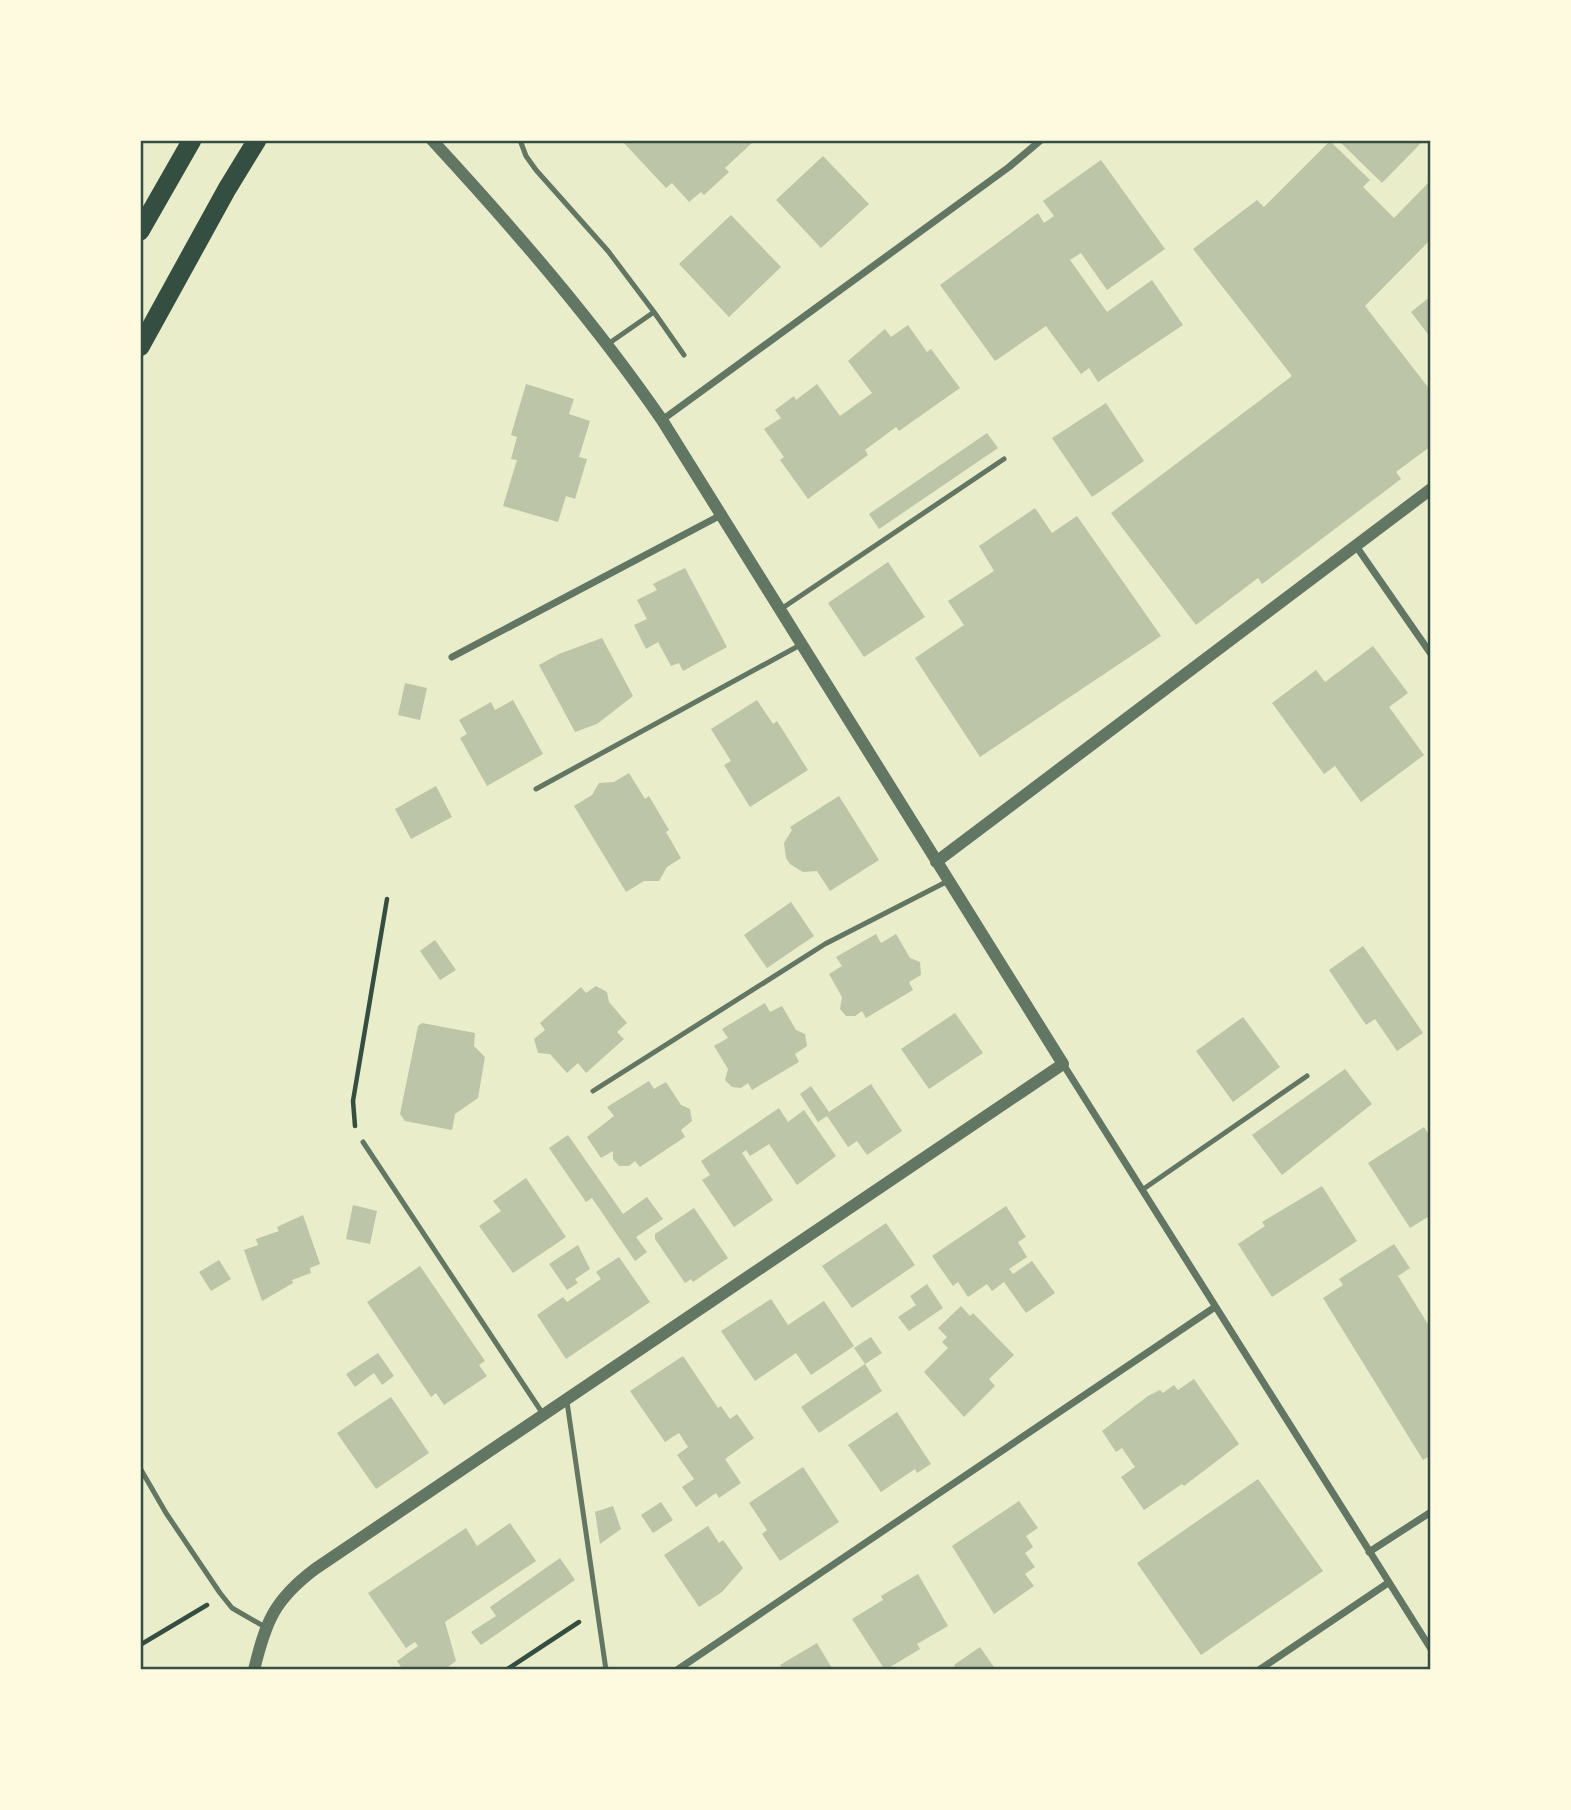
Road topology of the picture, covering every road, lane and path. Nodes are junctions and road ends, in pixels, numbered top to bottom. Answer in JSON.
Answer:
{"nodes":[{"id":1,"x":192,"y":140,"type":"edge"},
{"id":2,"x":257,"y":140,"type":"edge"},
{"id":3,"x":432,"y":140,"type":"edge"},
{"id":4,"x":520,"y":140,"type":"edge"},
{"id":5,"x":1041,"y":140,"type":"edge"},
{"id":6,"x":140,"y":231,"type":"edge"},
{"id":7,"x":654,"y":312,"type":"junction"},
{"id":8,"x":608,"y":344,"type":"junction"},
{"id":9,"x":140,"y":347,"type":"edge"},
{"id":10,"x":684,"y":355,"type":"dead end"},
{"id":11,"x":662,"y":419,"type":"junction"},
{"id":12,"x":1004,"y":459,"type":"dead end"},
{"id":13,"x":1431,"y":489,"type":"edge"},
{"id":14,"x":723,"y":514,"type":"junction"},
{"id":15,"x":1356,"y":546,"type":"junction"},
{"id":16,"x":781,"y":609,"type":"junction"},
{"id":17,"x":802,"y":644,"type":"junction"},
{"id":18,"x":1431,"y":654,"type":"edge"},
{"id":19,"x":452,"y":657,"type":"dead end"},
{"id":20,"x":536,"y":789,"type":"dead end"},
{"id":21,"x":936,"y":862,"type":"junction"},
{"id":22,"x":948,"y":881,"type":"junction"},
{"id":23,"x":387,"y":899,"type":"dead end"},
{"id":24,"x":1063,"y":1064,"type":"junction"},
{"id":25,"x":1307,"y":1076,"type":"dead end"},
{"id":26,"x":593,"y":1091,"type":"dead end"},
{"id":27,"x":363,"y":1142,"type":"joint"},
{"id":28,"x":1142,"y":1190,"type":"junction"},
{"id":29,"x":1215,"y":1307,"type":"junction"},
{"id":30,"x":567,"y":1398,"type":"junction"},
{"id":31,"x":544,"y":1414,"type":"junction"},
{"id":32,"x":140,"y":1468,"type":"edge"},
{"id":33,"x":1431,"y":1512,"type":"edge"},
{"id":34,"x":1369,"y":1552,"type":"junction"},
{"id":35,"x":1388,"y":1583,"type":"junction"},
{"id":36,"x":222,"y":1595,"type":"junction"},
{"id":37,"x":597,"y":1611,"type":"junction"},
{"id":38,"x":265,"y":1627,"type":"junction"},
{"id":39,"x":140,"y":1645,"type":"edge"},
{"id":40,"x":1431,"y":1649,"type":"edge"},
{"id":41,"x":254,"y":1670,"type":"edge"},
{"id":42,"x":506,"y":1670,"type":"edge"},
{"id":43,"x":606,"y":1670,"type":"edge"},
{"id":44,"x":677,"y":1670,"type":"edge"},
{"id":45,"x":1259,"y":1670,"type":"edge"}],
"edges":[{"from":1,"to":6,"type":"highway"},
{"from":2,"to":9,"type":"highway"},
{"from":3,"to":8,"type":"street"},
{"from":4,"to":7,"type":"lane"},
{"from":5,"to":11,"type":"street"},
{"from":7,"to":8,"type":"lane"},
{"from":7,"to":10,"type":"lane"},
{"from":8,"to":11,"type":"street"},
{"from":11,"to":14,"type":"street"},
{"from":12,"to":16,"type":"lane"},
{"from":13,"to":15,"type":"street"},
{"from":14,"to":16,"type":"street"},
{"from":14,"to":19,"type":"street"},
{"from":15,"to":18,"type":"street"},
{"from":15,"to":21,"type":"street"},
{"from":16,"to":17,"type":"street"},
{"from":17,"to":20,"type":"lane"},
{"from":17,"to":21,"type":"street"},
{"from":21,"to":22,"type":"street"},
{"from":22,"to":24,"type":"street"},
{"from":22,"to":26,"type":"lane"},
{"from":23,"to":27,"type":"path"},
{"from":24,"to":28,"type":"street"},
{"from":24,"to":30,"type":"street"},
{"from":25,"to":28,"type":"lane"},
{"from":27,"to":31,"type":"lane"},
{"from":28,"to":29,"type":"street"},
{"from":29,"to":34,"type":"street"},
{"from":29,"to":44,"type":"street"},
{"from":30,"to":31,"type":"street"},
{"from":30,"to":37,"type":"lane"},
{"from":31,"to":38,"type":"street"},
{"from":32,"to":36,"type":"lane"},
{"from":33,"to":34,"type":"street"},
{"from":34,"to":35,"type":"street"},
{"from":35,"to":40,"type":"street"},
{"from":35,"to":45,"type":"street"},
{"from":36,"to":38,"type":"lane"},
{"from":36,"to":39,"type":"path"},
{"from":37,"to":42,"type":"path"},
{"from":37,"to":43,"type":"lane"},
{"from":38,"to":41,"type":"street"}]}
